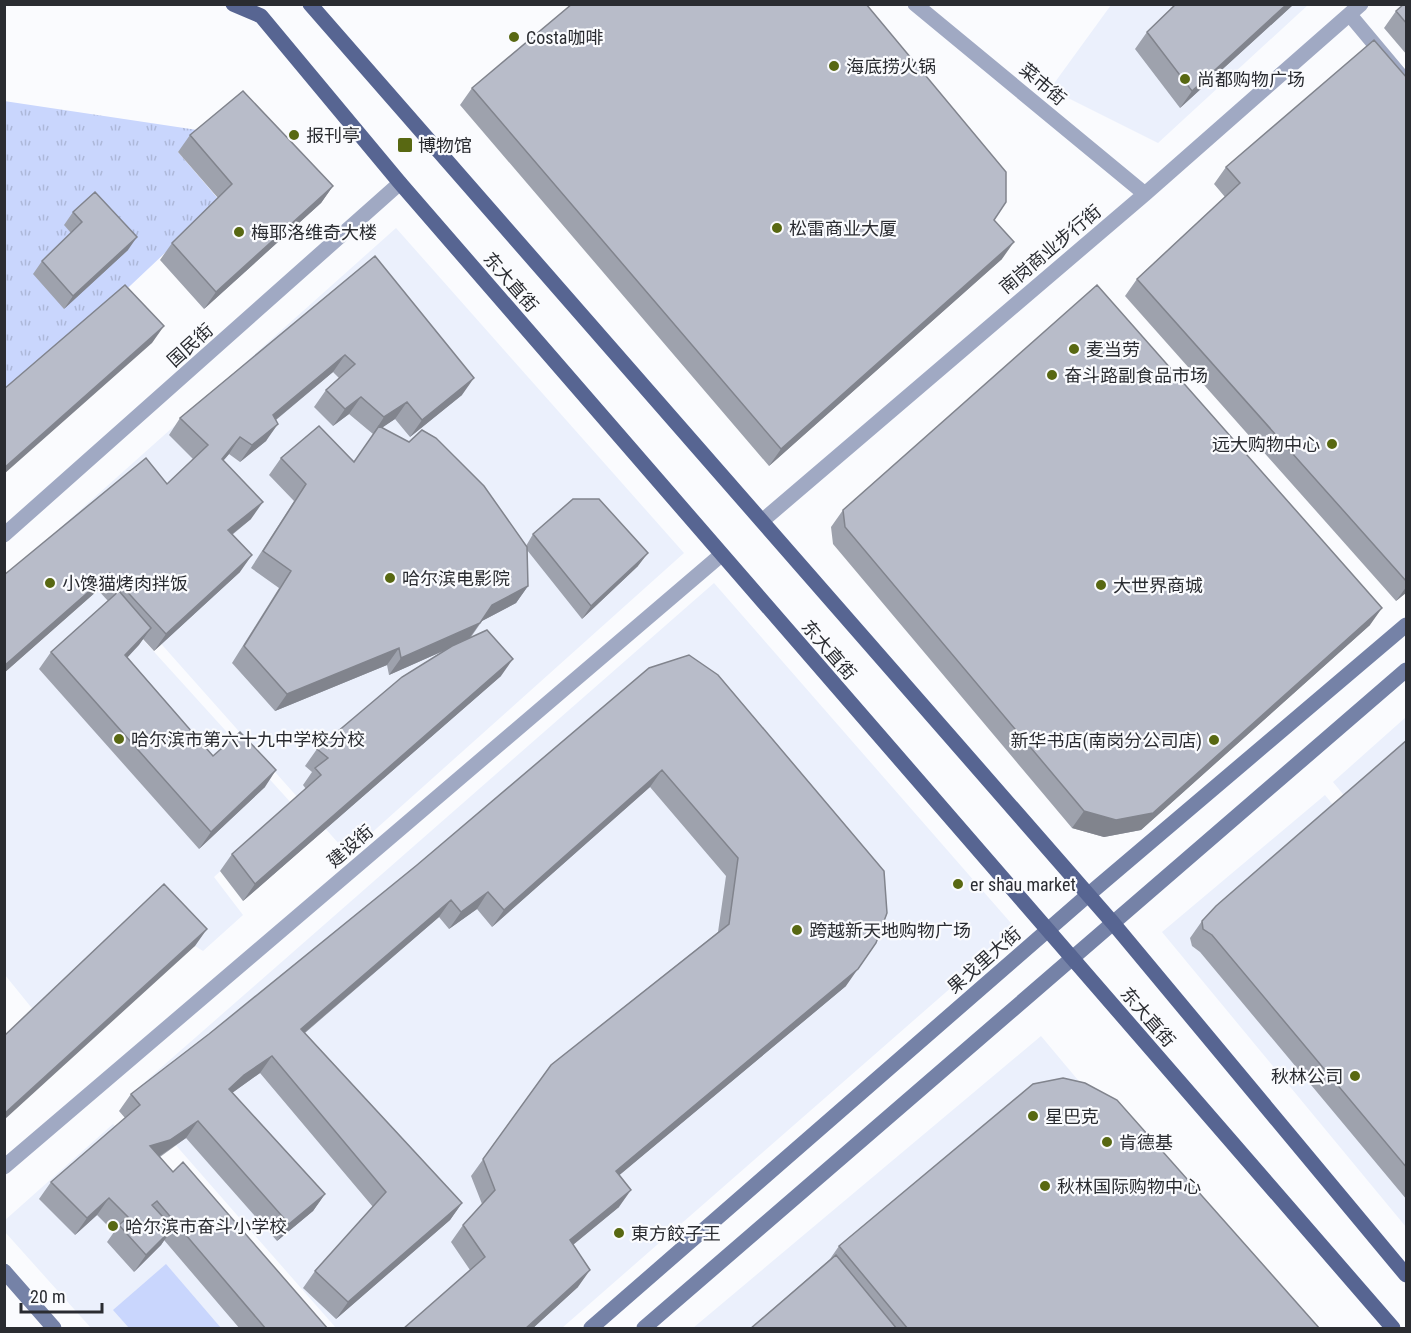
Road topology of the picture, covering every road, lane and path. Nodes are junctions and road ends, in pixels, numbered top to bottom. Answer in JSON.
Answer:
{"nodes":[{"id":1,"x":232,"y":4,"type":"edge"},
{"id":2,"x":310,"y":4,"type":"edge"},
{"id":3,"x":915,"y":4,"type":"edge"},
{"id":4,"x":1356,"y":10,"type":"edge"},
{"id":5,"x":1407,"y":82,"type":"edge"},
{"id":6,"x":400,"y":183,"type":"junction"},
{"id":7,"x":1145,"y":194,"type":"junction"},
{"id":8,"x":762,"y":521,"type":"junction"},
{"id":9,"x":4,"y":535,"type":"edge"},
{"id":10,"x":721,"y":555,"type":"junction"},
{"id":11,"x":1407,"y":625,"type":"edge"},
{"id":12,"x":1407,"y":670,"type":"edge"},
{"id":13,"x":1088,"y":895,"type":"junction"},
{"id":14,"x":1113,"y":923,"type":"junction"},
{"id":15,"x":1048,"y":931,"type":"junction"},
{"id":16,"x":1071,"y":959,"type":"junction"},
{"id":17,"x":4,"y":1167,"type":"edge"},
{"id":18,"x":4,"y":1271,"type":"edge"},
{"id":19,"x":1407,"y":1275,"type":"edge"},
{"id":20,"x":54,"y":1329,"type":"edge"},
{"id":21,"x":591,"y":1329,"type":"edge"},
{"id":22,"x":644,"y":1329,"type":"edge"},
{"id":23,"x":1393,"y":1329,"type":"edge"}],
"edges":[{"from":1,"to":6,"type":"main road","name":"东大直街"},
{"from":2,"to":8,"type":"main road","name":"东大直街"},
{"from":3,"to":7,"type":"street","name":"菜市街"},
{"from":4,"to":5,"type":"street"},
{"from":4,"to":7,"type":"street","name":"南岗商业步行街"},
{"from":6,"to":9,"type":"street","name":"国民街"},
{"from":6,"to":10,"type":"main road","name":"东大直街"},
{"from":7,"to":8,"type":"street","name":"南岗商业步行街"},
{"from":8,"to":13,"type":"main road","name":"东大直街"},
{"from":10,"to":15,"type":"main road","name":"东大直街"},
{"from":10,"to":17,"type":"street","name":"建设街"},
{"from":11,"to":13,"type":"main road","name":"果戈里大街"},
{"from":12,"to":14,"type":"main road"},
{"from":13,"to":14,"type":"main road","name":"东大直街"},
{"from":13,"to":15,"type":"main road","name":"果戈里大街"},
{"from":14,"to":16,"type":"main road"},
{"from":14,"to":19,"type":"main road","name":"东大直街"},
{"from":15,"to":16,"type":"main road","name":"东大直街"},
{"from":15,"to":21,"type":"main road","name":"果戈里大街"},
{"from":16,"to":22,"type":"main road"},
{"from":16,"to":23,"type":"main road","name":"东大直街"},
{"from":18,"to":20,"type":"main road"}]}
